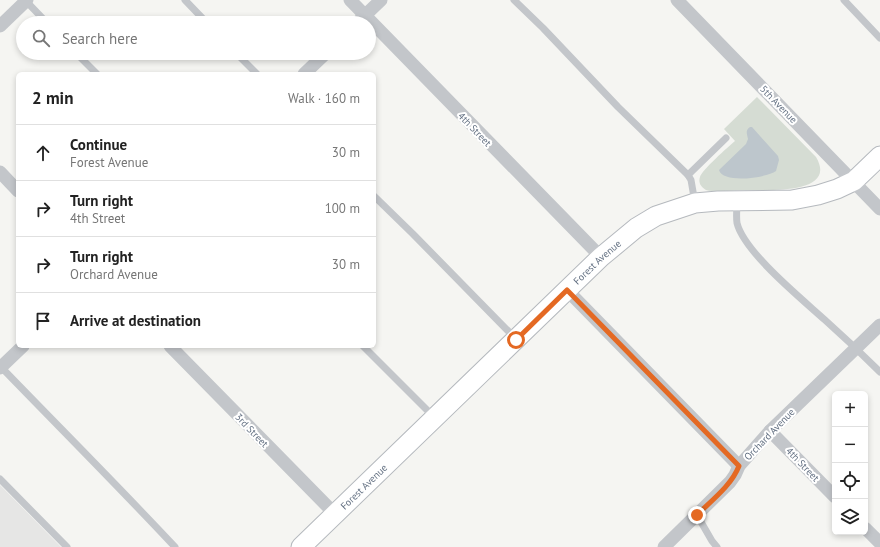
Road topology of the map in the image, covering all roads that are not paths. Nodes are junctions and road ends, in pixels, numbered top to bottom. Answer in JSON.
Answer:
{"nodes":[{"id":1,"x":185,"y":0,"type":"edge"},
{"id":2,"x":350,"y":0,"type":"edge"},
{"id":3,"x":381,"y":0,"type":"edge"},
{"id":4,"x":514,"y":0,"type":"edge"},
{"id":5,"x":677,"y":0,"type":"edge"},
{"id":6,"x":844,"y":0,"type":"edge"},
{"id":7,"x":27,"y":1,"type":"edge"},
{"id":8,"x":41,"y":16,"type":"edge"},
{"id":9,"x":200,"y":16,"type":"edge"},
{"id":10,"x":359,"y":16,"type":"edge"},
{"id":11,"x":364,"y":16,"type":"edge"},
{"id":12,"x":0,"y":26,"type":"edge"},
{"id":13,"x":376,"y":34,"type":"edge"},
{"id":14,"x":880,"y":38,"type":"edge"},
{"id":15,"x":83,"y":60,"type":"edge"},
{"id":16,"x":243,"y":60,"type":"edge"},
{"id":17,"x":319,"y":60,"type":"edge"},
{"id":18,"x":95,"y":72,"type":"edge"},
{"id":19,"x":254,"y":72,"type":"edge"},
{"id":20,"x":306,"y":72,"type":"edge"},
{"id":21,"x":726,"y":138,"type":"dead end"},
{"id":22,"x":880,"y":156,"type":"edge"},
{"id":23,"x":0,"y":172,"type":"edge"},
{"id":24,"x":688,"y":175,"type":"junction"},
{"id":25,"x":854,"y":181,"type":"junction"},
{"id":26,"x":16,"y":189,"type":"edge"},
{"id":27,"x":376,"y":198,"type":"edge"},
{"id":28,"x":737,"y":202,"type":"junction"},
{"id":29,"x":695,"y":203,"type":"junction"},
{"id":30,"x":880,"y":208,"type":"edge"},
{"id":31,"x":601,"y":257,"type":"junction"},
{"id":32,"x":567,"y":290,"type":"junction"},
{"id":33,"x":880,"y":325,"type":"edge"},
{"id":34,"x":516,"y":340,"type":"junction"},
{"id":35,"x":21,"y":348,"type":"edge"},
{"id":36,"x":172,"y":348,"type":"edge"},
{"id":37,"x":365,"y":348,"type":"edge"},
{"id":38,"x":856,"y":348,"type":"junction"},
{"id":39,"x":0,"y":368,"type":"edge"},
{"id":40,"x":880,"y":372,"type":"edge"},
{"id":41,"x":435,"y":418,"type":"junction"},
{"id":42,"x":770,"y":431,"type":"junction"},
{"id":43,"x":739,"y":466,"type":"junction"},
{"id":44,"x":1,"y":483,"type":"edge"},
{"id":45,"x":832,"y":494,"type":"edge"},
{"id":46,"x":335,"y":514,"type":"junction"},
{"id":47,"x":697,"y":515,"type":"junction"},
{"id":48,"x":868,"y":532,"type":"edge"},
{"id":49,"x":878,"y":544,"type":"edge"},
{"id":50,"x":68,"y":547,"type":"edge"},
{"id":51,"x":175,"y":547,"type":"edge"},
{"id":52,"x":301,"y":547,"type":"edge"},
{"id":53,"x":664,"y":547,"type":"edge"},
{"id":54,"x":717,"y":547,"type":"edge"}],
"edges":[{"from":1,"to":9,"type":"lane"},
{"from":2,"to":10,"type":"street","name":"4th Street"},
{"from":3,"to":11,"type":"street"},
{"from":4,"to":24,"type":"lane"},
{"from":5,"to":25,"type":"street","name":"5th Avenue"},
{"from":6,"to":14,"type":"lane"},
{"from":7,"to":8,"type":"lane"},
{"from":7,"to":12,"type":"street"},
{"from":13,"to":31,"type":"street","name":"4th Street"},
{"from":15,"to":18,"type":"lane"},
{"from":16,"to":19,"type":"lane"},
{"from":17,"to":20,"type":"street"},
{"from":21,"to":24,"type":"lane"},
{"from":22,"to":25,"type":"street","name":"Forest Avenue"},
{"from":23,"to":26,"type":"street"},
{"from":24,"to":29,"type":"lane"},
{"from":25,"to":28,"type":"street","name":"Forest Avenue"},
{"from":25,"to":30,"type":"street","name":"5th Avenue"},
{"from":27,"to":34,"type":"lane"},
{"from":28,"to":29,"type":"street","name":"Forest Avenue"},
{"from":28,"to":38,"type":"lane"},
{"from":29,"to":31,"type":"street","name":"Forest Avenue"},
{"from":31,"to":32,"type":"street","name":"Forest Avenue"},
{"from":32,"to":34,"type":"street","name":"Forest Avenue"},
{"from":32,"to":43,"type":"street"},
{"from":33,"to":38,"type":"street","name":"Orchard Avenue"},
{"from":34,"to":41,"type":"street","name":"Forest Avenue"},
{"from":35,"to":39,"type":"street"},
{"from":36,"to":46,"type":"street","name":"3rd Street"},
{"from":37,"to":41,"type":"lane"},
{"from":38,"to":40,"type":"lane"},
{"from":38,"to":42,"type":"street","name":"Orchard Avenue"},
{"from":39,"to":51,"type":"lane"},
{"from":41,"to":46,"type":"street","name":"Forest Avenue"},
{"from":42,"to":43,"type":"street","name":"Orchard Avenue"},
{"from":42,"to":45,"type":"street","name":"4th Street"},
{"from":43,"to":47,"type":"street","name":"Orchard Avenue"},
{"from":44,"to":50,"type":"lane"},
{"from":46,"to":52,"type":"street","name":"Forest Avenue"},
{"from":47,"to":53,"type":"street","name":"Orchard Avenue"},
{"from":47,"to":54,"type":"lane"},
{"from":48,"to":49,"type":"street"}]}
